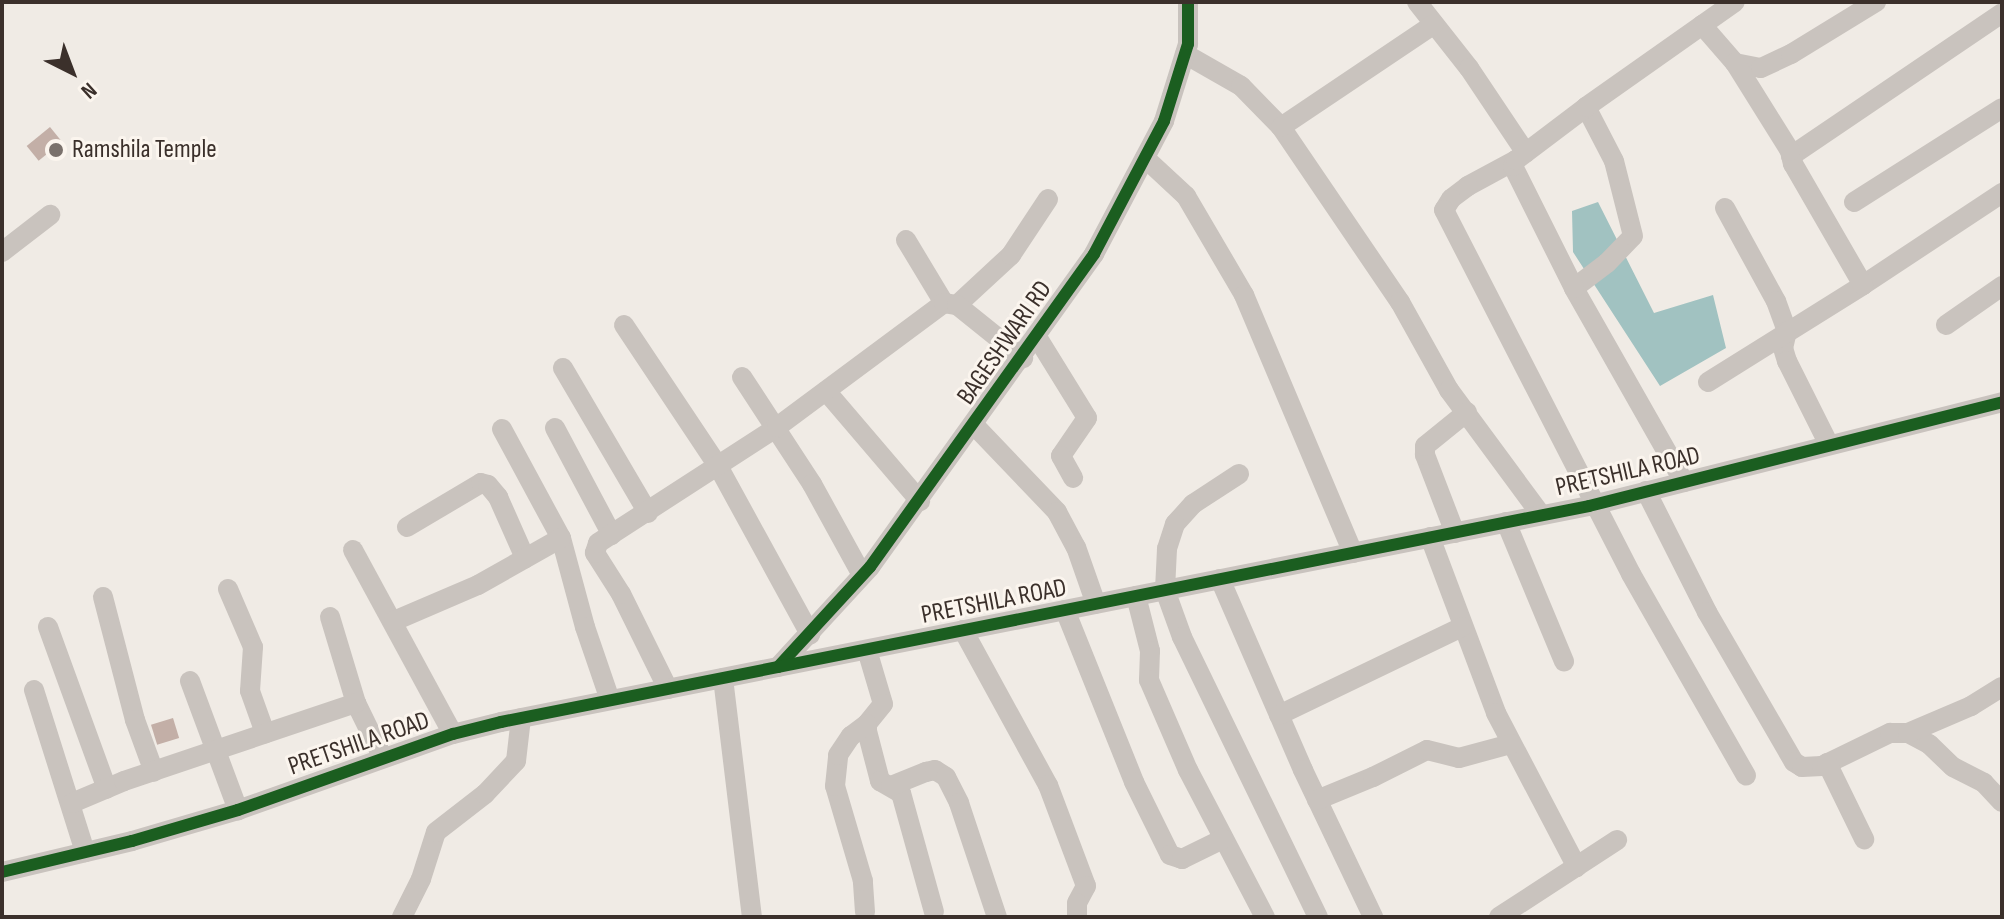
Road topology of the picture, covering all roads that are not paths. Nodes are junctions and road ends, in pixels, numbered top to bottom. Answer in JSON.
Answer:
{"nodes":[{"id":1,"x":1188,"y":2,"type":"edge"},
{"id":2,"x":1417,"y":2,"type":"edge"},
{"id":3,"x":1735,"y":2,"type":"edge"},
{"id":4,"x":1876,"y":2,"type":"edge"},
{"id":5,"x":1996,"y":2,"type":"edge"},
{"id":6,"x":2002,"y":13,"type":"edge"},
{"id":7,"x":1434,"y":24,"type":"junction"},
{"id":8,"x":1702,"y":25,"type":"junction"},
{"id":9,"x":1185,"y":54,"type":"junction"},
{"id":10,"x":1735,"y":63,"type":"junction"},
{"id":11,"x":1586,"y":107,"type":"junction"},
{"id":12,"x":2002,"y":108,"type":"edge"},
{"id":13,"x":1281,"y":127,"type":"junction"},
{"id":14,"x":1521,"y":156,"type":"junction"},
{"id":15,"x":1791,"y":156,"type":"junction"},
{"id":16,"x":1145,"y":158,"type":"junction"},
{"id":17,"x":2002,"y":193,"type":"edge"},
{"id":18,"x":1048,"y":199,"type":"dead end"},
{"id":19,"x":1854,"y":202,"type":"dead end"},
{"id":20,"x":1725,"y":208,"type":"dead end"},
{"id":21,"x":50,"y":215,"type":"dead end"},
{"id":22,"x":906,"y":240,"type":"dead end"},
{"id":23,"x":2,"y":252,"type":"edge"},
{"id":24,"x":1863,"y":285,"type":"junction"},
{"id":25,"x":2002,"y":286,"type":"edge"},
{"id":26,"x":1574,"y":288,"type":"junction"},
{"id":27,"x":951,"y":304,"type":"junction"},
{"id":28,"x":624,"y":325,"type":"dead end"},
{"id":29,"x":1946,"y":325,"type":"dead end"},
{"id":30,"x":1787,"y":331,"type":"junction"},
{"id":31,"x":1037,"y":337,"type":"junction"},
{"id":32,"x":1023,"y":358,"type":"junction"},
{"id":33,"x":563,"y":368,"type":"dead end"},
{"id":34,"x":742,"y":377,"type":"dead end"},
{"id":35,"x":1708,"y":382,"type":"dead end"},
{"id":36,"x":826,"y":391,"type":"junction"},
{"id":37,"x":2002,"y":402,"type":"edge"},
{"id":38,"x":1467,"y":412,"type":"junction"},
{"id":39,"x":974,"y":425,"type":"junction"},
{"id":40,"x":777,"y":427,"type":"junction"},
{"id":41,"x":555,"y":428,"type":"dead end"},
{"id":42,"x":502,"y":429,"type":"dead end"},
{"id":43,"x":1829,"y":445,"type":"junction"},
{"id":44,"x":718,"y":466,"type":"junction"},
{"id":45,"x":1239,"y":474,"type":"dead end"},
{"id":46,"x":1073,"y":478,"type":"dead end"},
{"id":47,"x":1684,"y":482,"type":"junction"},
{"id":48,"x":1646,"y":491,"type":"junction"},
{"id":49,"x":920,"y":501,"type":"junction"},
{"id":50,"x":1594,"y":504,"type":"junction"},
{"id":51,"x":648,"y":513,"type":"junction"},
{"id":52,"x":1541,"y":515,"type":"junction"},
{"id":53,"x":1506,"y":522,"type":"junction"},
{"id":54,"x":407,"y":527,"type":"dead end"},
{"id":55,"x":1455,"y":533,"type":"junction"},
{"id":56,"x":612,"y":535,"type":"junction"},
{"id":57,"x":1430,"y":537,"type":"junction"},
{"id":58,"x":561,"y":538,"type":"junction"},
{"id":59,"x":353,"y":550,"type":"dead end"},
{"id":60,"x":1353,"y":553,"type":"junction"},
{"id":61,"x":525,"y":558,"type":"junction"},
{"id":62,"x":862,"y":575,"type":"junction"},
{"id":63,"x":1220,"y":579,"type":"junction"},
{"id":64,"x":228,"y":589,"type":"dead end"},
{"id":65,"x":1165,"y":590,"type":"junction"},
{"id":66,"x":1136,"y":596,"type":"junction"},
{"id":67,"x":103,"y":597,"type":"dead end"},
{"id":68,"x":1096,"y":604,"type":"junction"},
{"id":69,"x":1065,"y":610,"type":"junction"},
{"id":70,"x":330,"y":617,"type":"dead end"},
{"id":71,"x":394,"y":621,"type":"junction"},
{"id":72,"x":48,"y":627,"type":"dead end"},
{"id":73,"x":1462,"y":627,"type":"junction"},
{"id":74,"x":963,"y":630,"type":"junction"},
{"id":75,"x":810,"y":634,"type":"junction"},
{"id":76,"x":867,"y":650,"type":"junction"},
{"id":77,"x":1564,"y":661,"type":"dead end"},
{"id":78,"x":778,"y":667,"type":"junction"},
{"id":79,"x":723,"y":678,"type":"junction"},
{"id":80,"x":190,"y":681,"type":"dead end"},
{"id":81,"x":2002,"y":687,"type":"edge"},
{"id":82,"x":668,"y":689,"type":"junction"},
{"id":83,"x":34,"y":690,"type":"dead end"},
{"id":84,"x":610,"y":700,"type":"junction"},
{"id":85,"x":356,"y":703,"type":"junction"},
{"id":86,"x":1279,"y":715,"type":"junction"},
{"id":87,"x":521,"y":718,"type":"junction"},
{"id":88,"x":867,"y":724,"type":"junction"},
{"id":89,"x":265,"y":733,"type":"junction"},
{"id":90,"x":1908,"y":733,"type":"junction"},
{"id":91,"x":453,"y":734,"type":"junction"},
{"id":92,"x":1511,"y":744,"type":"junction"},
{"id":93,"x":217,"y":752,"type":"junction"},
{"id":94,"x":383,"y":758,"type":"junction"},
{"id":95,"x":1827,"y":763,"type":"junction"},
{"id":96,"x":154,"y":772,"type":"junction"},
{"id":97,"x":1746,"y":776,"type":"dead end"},
{"id":98,"x":891,"y":786,"type":"junction"},
{"id":99,"x":107,"y":789,"type":"junction"},
{"id":100,"x":1317,"y":800,"type":"junction"},
{"id":101,"x":2002,"y":802,"type":"edge"},
{"id":102,"x":72,"y":803,"type":"junction"},
{"id":103,"x":238,"y":810,"type":"junction"},
{"id":104,"x":1223,"y":839,"type":"junction"},
{"id":105,"x":1864,"y":839,"type":"dead end"},
{"id":106,"x":1617,"y":840,"type":"dead end"},
{"id":107,"x":85,"y":852,"type":"junction"},
{"id":108,"x":1577,"y":867,"type":"junction"},
{"id":109,"x":2,"y":872,"type":"edge"},
{"id":110,"x":865,"y":912,"type":"dead end"},
{"id":111,"x":934,"y":912,"type":"dead end"},
{"id":112,"x":402,"y":917,"type":"edge"},
{"id":113,"x":752,"y":917,"type":"edge"},
{"id":114,"x":997,"y":917,"type":"edge"},
{"id":115,"x":1077,"y":917,"type":"edge"},
{"id":116,"x":1265,"y":917,"type":"edge"},
{"id":117,"x":1318,"y":917,"type":"edge"},
{"id":118,"x":1373,"y":917,"type":"edge"},
{"id":119,"x":1499,"y":917,"type":"edge"}],
"edges":[{"from":1,"to":9,"type":"street","name":"BAGESHWARI RD"},
{"from":2,"to":7,"type":"street"},
{"from":3,"to":8,"type":"street"},
{"from":4,"to":10,"type":"street"},
{"from":5,"to":6,"type":"street"},
{"from":6,"to":15,"type":"street"},
{"from":7,"to":13,"type":"street"},
{"from":7,"to":14,"type":"street"},
{"from":8,"to":10,"type":"street"},
{"from":8,"to":11,"type":"street"},
{"from":9,"to":13,"type":"street"},
{"from":9,"to":16,"type":"street","name":"BAGESHWARI RD"},
{"from":10,"to":15,"type":"street"},
{"from":11,"to":14,"type":"street"},
{"from":11,"to":26,"type":"street"},
{"from":12,"to":19,"type":"street"},
{"from":13,"to":38,"type":"street"},
{"from":14,"to":26,"type":"street"},
{"from":14,"to":50,"type":"street"},
{"from":15,"to":24,"type":"street"},
{"from":16,"to":31,"type":"street","name":"BAGESHWARI RD"},
{"from":16,"to":60,"type":"street"},
{"from":17,"to":24,"type":"street"},
{"from":18,"to":27,"type":"street"},
{"from":20,"to":30,"type":"street"},
{"from":21,"to":23,"type":"street"},
{"from":22,"to":27,"type":"street"},
{"from":24,"to":30,"type":"street"},
{"from":25,"to":29,"type":"street"},
{"from":26,"to":47,"type":"street"},
{"from":27,"to":32,"type":"street"},
{"from":27,"to":36,"type":"street"},
{"from":28,"to":44,"type":"street"},
{"from":30,"to":35,"type":"street"},
{"from":30,"to":43,"type":"street"},
{"from":31,"to":32,"type":"street","name":"BAGESHWARI RD"},
{"from":31,"to":46,"type":"street"},
{"from":32,"to":39,"type":"street","name":"BAGESHWARI RD"},
{"from":33,"to":51,"type":"street"},
{"from":34,"to":40,"type":"street"},
{"from":36,"to":40,"type":"street"},
{"from":36,"to":49,"type":"street"},
{"from":37,"to":43,"type":"street","name":"PRETSHILA ROAD"},
{"from":38,"to":52,"type":"street"},
{"from":38,"to":55,"type":"street"},
{"from":39,"to":49,"type":"street","name":"BAGESHWARI RD"},
{"from":39,"to":68,"type":"street"},
{"from":40,"to":44,"type":"street"},
{"from":40,"to":62,"type":"street"},
{"from":41,"to":56,"type":"street"},
{"from":42,"to":58,"type":"street"},
{"from":43,"to":47,"type":"street","name":"PRETSHILA ROAD"},
{"from":44,"to":51,"type":"street"},
{"from":44,"to":75,"type":"street"},
{"from":45,"to":65,"type":"street"},
{"from":47,"to":48,"type":"street","name":"PRETSHILA ROAD"},
{"from":48,"to":50,"type":"street","name":"PRETSHILA ROAD"},
{"from":48,"to":95,"type":"street"},
{"from":49,"to":62,"type":"street","name":"BAGESHWARI RD"},
{"from":50,"to":52,"type":"street","name":"PRETSHILA ROAD"},
{"from":50,"to":97,"type":"street"},
{"from":51,"to":56,"type":"street"},
{"from":52,"to":53,"type":"street","name":"PRETSHILA ROAD"},
{"from":53,"to":55,"type":"street","name":"PRETSHILA ROAD"},
{"from":53,"to":77,"type":"street"},
{"from":54,"to":61,"type":"street"},
{"from":55,"to":57,"type":"street","name":"PRETSHILA ROAD"},
{"from":56,"to":82,"type":"street"},
{"from":57,"to":60,"type":"street","name":"PRETSHILA ROAD"},
{"from":57,"to":73,"type":"street"},
{"from":58,"to":61,"type":"street"},
{"from":58,"to":84,"type":"street"},
{"from":59,"to":71,"type":"street"},
{"from":60,"to":63,"type":"street","name":"PRETSHILA ROAD"},
{"from":61,"to":71,"type":"street"},
{"from":62,"to":75,"type":"street","name":"BAGESHWARI RD"},
{"from":63,"to":65,"type":"street","name":"PRETSHILA ROAD"},
{"from":63,"to":86,"type":"street"},
{"from":64,"to":89,"type":"street"},
{"from":65,"to":66,"type":"street","name":"PRETSHILA ROAD"},
{"from":65,"to":117,"type":"street"},
{"from":66,"to":68,"type":"street","name":"PRETSHILA ROAD"},
{"from":66,"to":104,"type":"street"},
{"from":67,"to":96,"type":"street"},
{"from":68,"to":69,"type":"street","name":"PRETSHILA ROAD"},
{"from":69,"to":74,"type":"street","name":"PRETSHILA ROAD"},
{"from":69,"to":104,"type":"street"},
{"from":70,"to":85,"type":"street"},
{"from":71,"to":91,"type":"street"},
{"from":72,"to":99,"type":"street"},
{"from":73,"to":86,"type":"street"},
{"from":73,"to":92,"type":"street"},
{"from":74,"to":76,"type":"street","name":"PRETSHILA ROAD"},
{"from":74,"to":115,"type":"street"},
{"from":75,"to":78,"type":"street","name":"BAGESHWARI RD"},
{"from":76,"to":78,"type":"street","name":"PRETSHILA ROAD"},
{"from":76,"to":88,"type":"street"},
{"from":78,"to":79,"type":"street","name":"PRETSHILA ROAD"},
{"from":79,"to":82,"type":"street","name":"PRETSHILA ROAD"},
{"from":79,"to":113,"type":"street"},
{"from":80,"to":93,"type":"street"},
{"from":81,"to":90,"type":"street"},
{"from":82,"to":84,"type":"street","name":"PRETSHILA ROAD"},
{"from":83,"to":102,"type":"street"},
{"from":84,"to":87,"type":"street","name":"PRETSHILA ROAD"},
{"from":85,"to":89,"type":"street"},
{"from":85,"to":94,"type":"street"},
{"from":86,"to":100,"type":"street"},
{"from":87,"to":91,"type":"street","name":"PRETSHILA ROAD"},
{"from":87,"to":112,"type":"street"},
{"from":88,"to":98,"type":"street"},
{"from":88,"to":110,"type":"street"},
{"from":89,"to":93,"type":"street"},
{"from":90,"to":95,"type":"street"},
{"from":90,"to":101,"type":"street"},
{"from":91,"to":94,"type":"street","name":"PRETSHILA ROAD"},
{"from":92,"to":100,"type":"street"},
{"from":92,"to":108,"type":"street"},
{"from":93,"to":96,"type":"street"},
{"from":93,"to":103,"type":"street"},
{"from":94,"to":103,"type":"street","name":"PRETSHILA ROAD"},
{"from":95,"to":105,"type":"street"},
{"from":96,"to":99,"type":"street"},
{"from":98,"to":111,"type":"street"},
{"from":98,"to":114,"type":"street"},
{"from":99,"to":102,"type":"street"},
{"from":100,"to":118,"type":"street"},
{"from":102,"to":107,"type":"street"},
{"from":103,"to":107,"type":"street","name":"PRETSHILA ROAD"},
{"from":104,"to":116,"type":"street"},
{"from":106,"to":108,"type":"street"},
{"from":107,"to":109,"type":"street","name":"PRETSHILA ROAD"},
{"from":108,"to":119,"type":"street"}]}
